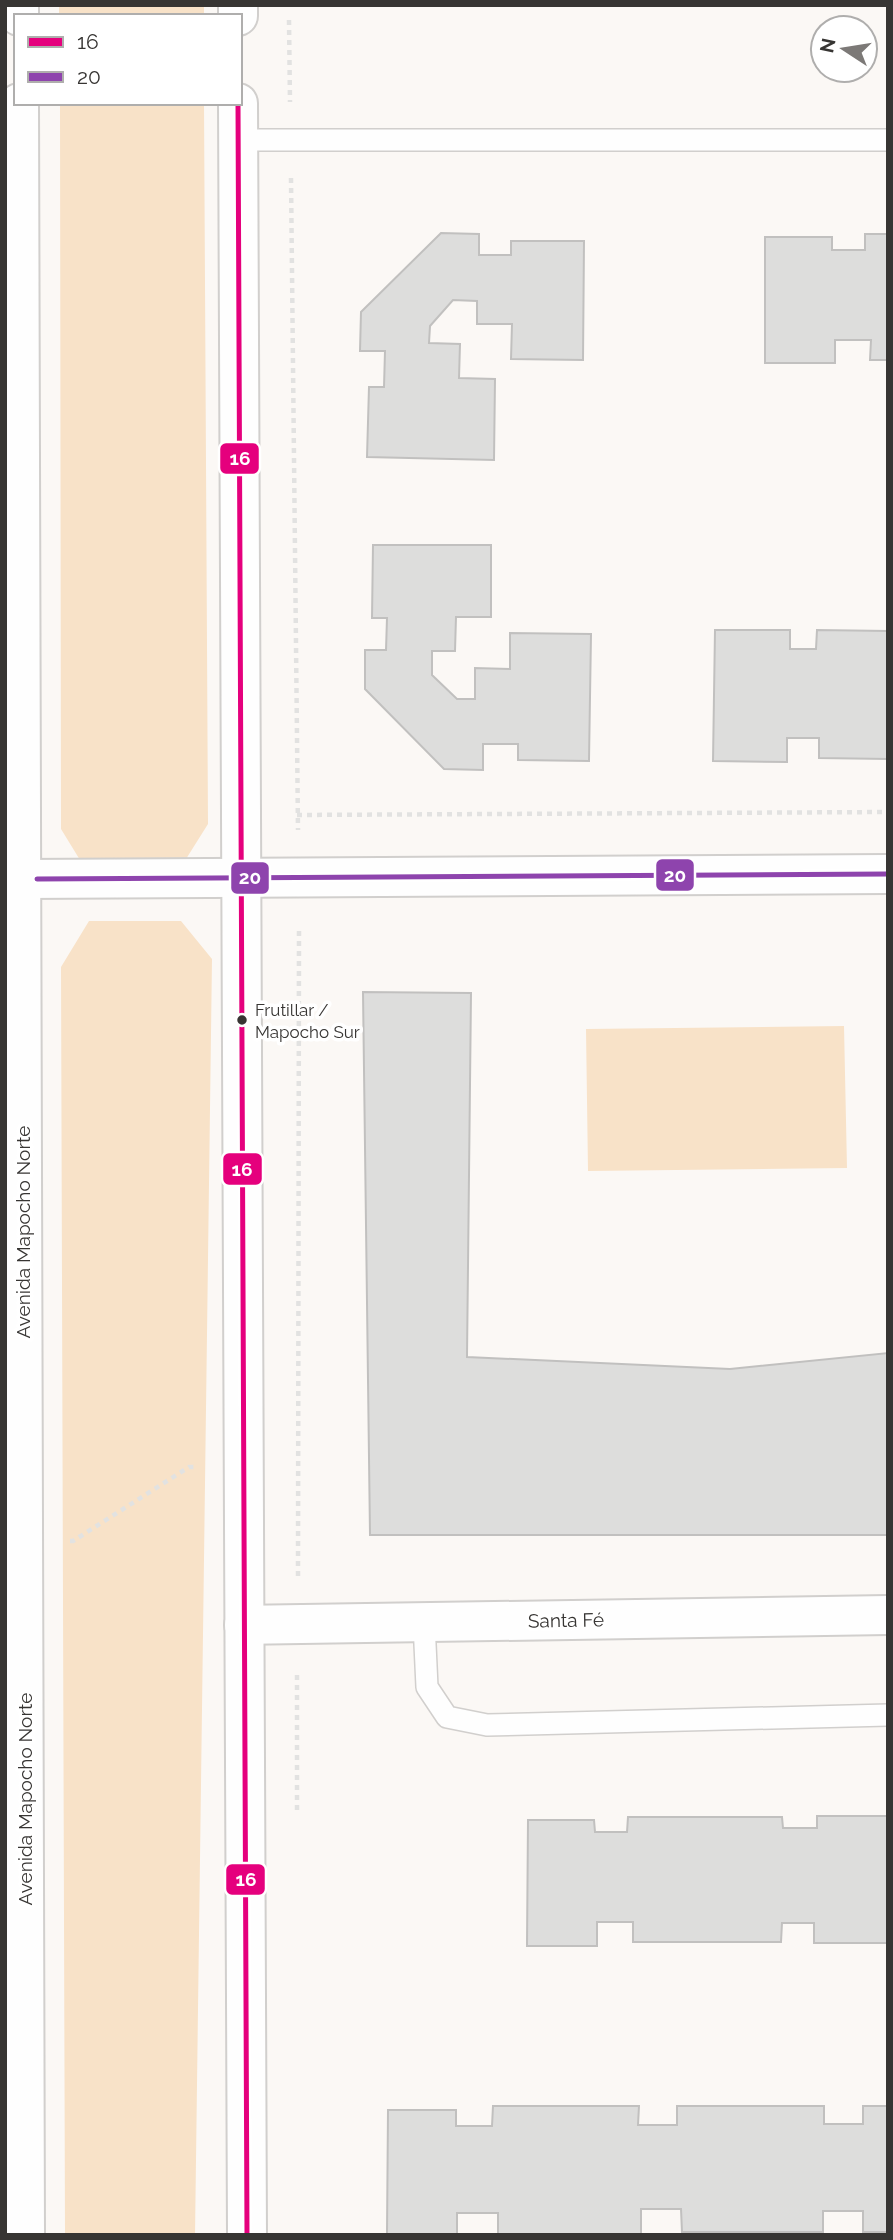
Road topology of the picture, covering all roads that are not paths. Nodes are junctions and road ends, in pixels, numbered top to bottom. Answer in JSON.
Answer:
{"nodes":[{"id":1,"x":19,"y":105,"type":"edge"},
{"id":2,"x":238,"y":122,"type":"edge"},
{"id":3,"x":888,"y":140,"type":"edge"},
{"id":4,"x":12,"y":222,"type":"edge"},
{"id":5,"x":13,"y":584,"type":"edge"},
{"id":6,"x":888,"y":874,"type":"edge"},
{"id":7,"x":22,"y":879,"type":"junction"},
{"id":8,"x":241,"y":879,"type":"junction"},
{"id":9,"x":13,"y":947,"type":"edge"},
{"id":10,"x":14,"y":1316,"type":"edge"},
{"id":11,"x":888,"y":1615,"type":"edge"},
{"id":12,"x":424,"y":1623,"type":"junction"},
{"id":13,"x":244,"y":1625,"type":"junction"},
{"id":14,"x":15,"y":1686,"type":"edge"},
{"id":15,"x":888,"y":1715,"type":"edge"},
{"id":16,"x":15,"y":2117,"type":"edge"},
{"id":17,"x":25,"y":2235,"type":"edge"},
{"id":18,"x":247,"y":2235,"type":"edge"}],
"edges":[{"from":1,"to":4,"type":"street","name":"Avenida Mapocho Norte"},
{"from":2,"to":3,"type":"lane"},
{"from":2,"to":8,"type":"street"},
{"from":4,"to":5,"type":"street","name":"Avenida Mapocho Norte"},
{"from":5,"to":7,"type":"street","name":"Avenida Mapocho Norte"},
{"from":6,"to":8,"type":"street"},
{"from":7,"to":8,"type":"street"},
{"from":7,"to":9,"type":"street","name":"Avenida Mapocho Norte"},
{"from":8,"to":13,"type":"street"},
{"from":9,"to":10,"type":"street","name":"Avenida Mapocho Norte"},
{"from":10,"to":14,"type":"street","name":"Avenida Mapocho Norte"},
{"from":11,"to":12,"type":"street","name":"Santa Fé"},
{"from":12,"to":13,"type":"street","name":"Santa Fé"},
{"from":12,"to":15,"type":"lane"},
{"from":13,"to":18,"type":"street"},
{"from":14,"to":16,"type":"street","name":"Avenida Mapocho Norte"},
{"from":16,"to":17,"type":"street","name":"Avenida Mapocho Norte"}]}
